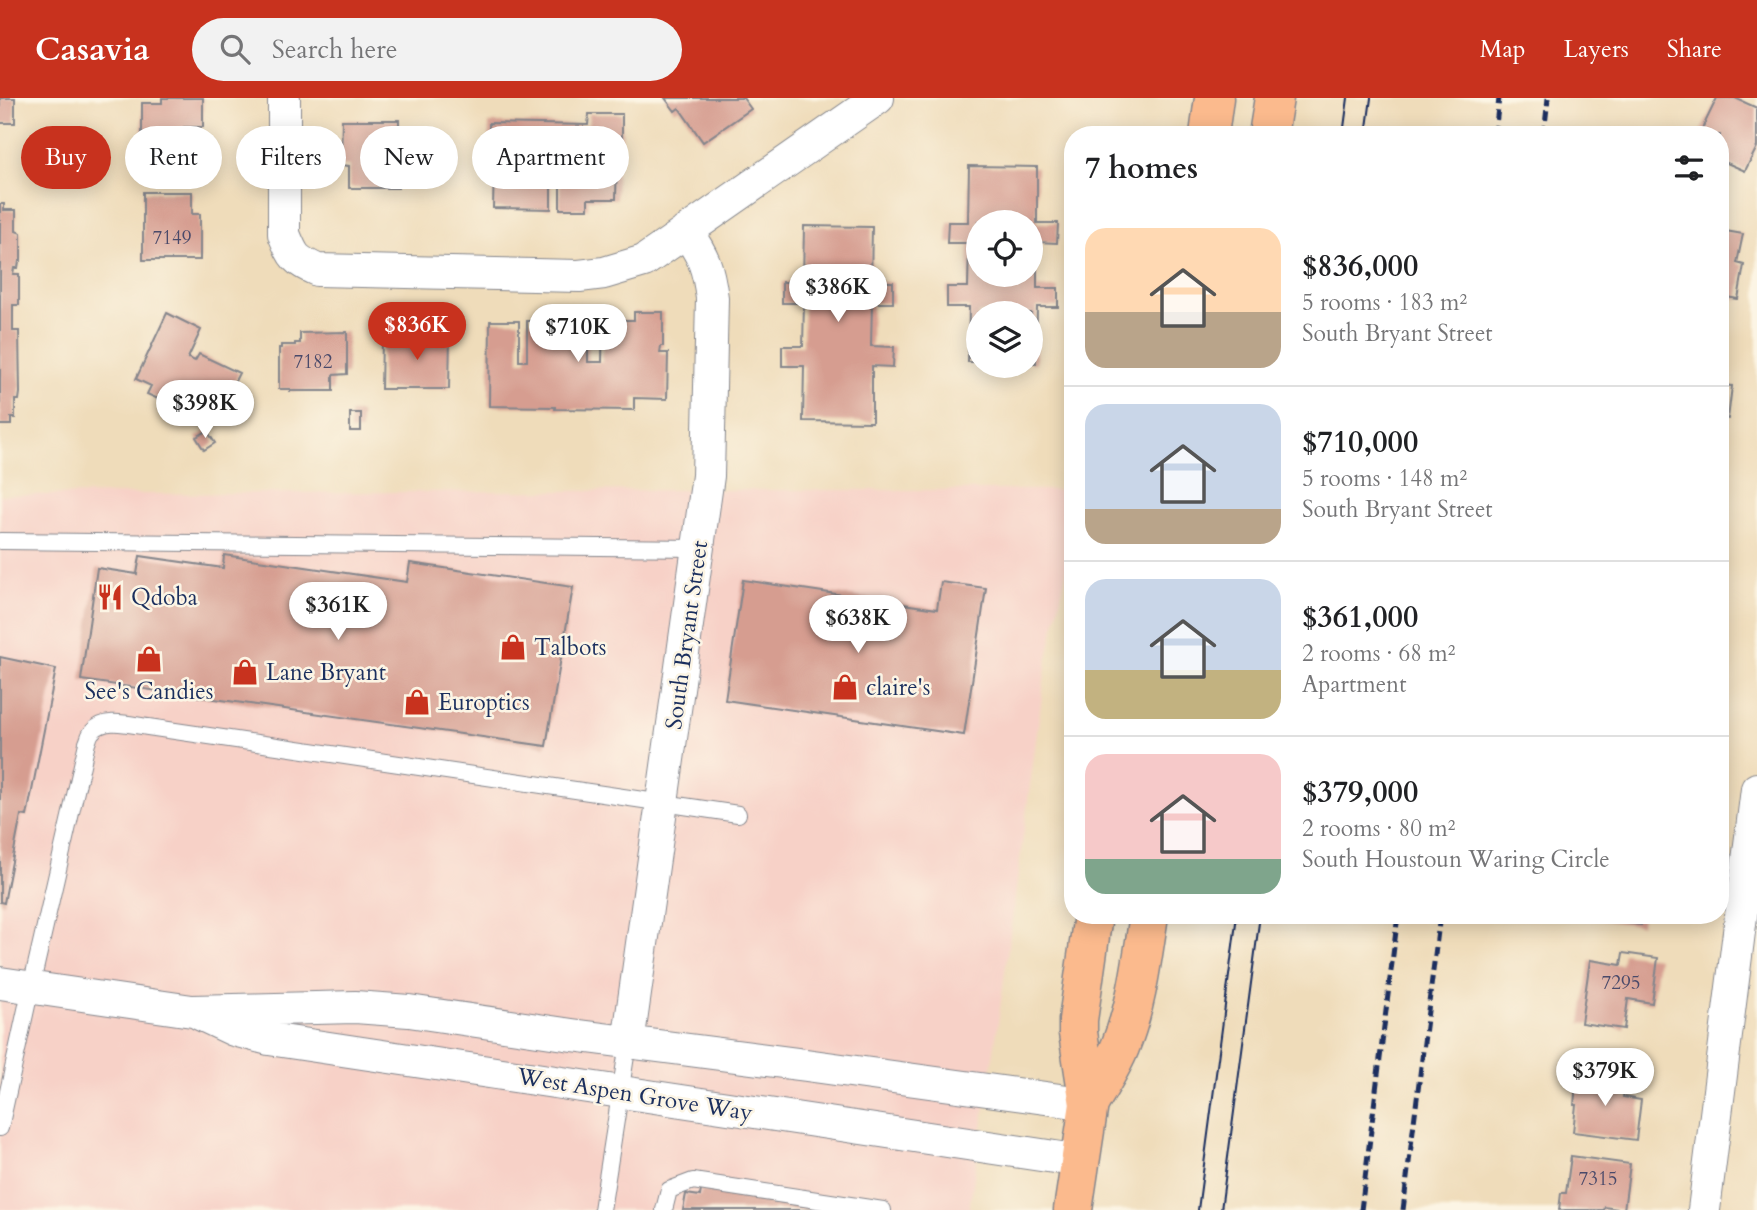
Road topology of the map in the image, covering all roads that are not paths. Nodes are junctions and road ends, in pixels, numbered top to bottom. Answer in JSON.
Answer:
{"nodes":[{"id":1,"x":284,"y":98,"type":"edge"},
{"id":2,"x":878,"y":98,"type":"edge"},
{"id":3,"x":1214,"y":98,"type":"edge"},
{"id":4,"x":1274,"y":98,"type":"edge"},
{"id":5,"x":1210,"y":126,"type":"edge"},
{"id":6,"x":1269,"y":126,"type":"edge"},
{"id":7,"x":686,"y":231,"type":"junction"},
{"id":8,"x":0,"y":541,"type":"edge"},
{"id":9,"x":699,"y":548,"type":"junction"},
{"id":10,"x":1757,"y":789,"type":"edge"},
{"id":11,"x":662,"y":804,"type":"junction"},
{"id":12,"x":738,"y":814,"type":"dead end"},
{"id":13,"x":1751,"y":894,"type":"edge"},
{"id":14,"x":1092,"y":924,"type":"edge"},
{"id":15,"x":1148,"y":924,"type":"edge"},
{"id":16,"x":15,"y":985,"type":"edge"},
{"id":17,"x":192,"y":1011,"type":"junction"},
{"id":18,"x":628,"y":1042,"type":"junction"},
{"id":19,"x":620,"y":1091,"type":"junction"},
{"id":20,"x":1089,"y":1104,"type":"junction"},
{"id":21,"x":0,"y":1128,"type":"edge"},
{"id":22,"x":1081,"y":1161,"type":"junction"},
{"id":23,"x":603,"y":1210,"type":"edge"},
{"id":24,"x":664,"y":1210,"type":"edge"},
{"id":25,"x":883,"y":1210,"type":"edge"},
{"id":26,"x":1073,"y":1210,"type":"edge"},
{"id":27,"x":1704,"y":1210,"type":"edge"}],
"edges":[{"from":1,"to":7,"type":"street"},
{"from":2,"to":7,"type":"street"},
{"from":3,"to":5,"type":"highway"},
{"from":4,"to":6,"type":"highway"},
{"from":7,"to":9,"type":"street","name":"South Bryant Street"},
{"from":8,"to":9,"type":"lane"},
{"from":9,"to":11,"type":"street","name":"South Bryant Street"},
{"from":10,"to":13,"type":"street"},
{"from":11,"to":12,"type":"lane"},
{"from":11,"to":16,"type":"lane"},
{"from":11,"to":18,"type":"street","name":"South Bryant Street"},
{"from":13,"to":27,"type":"street"},
{"from":14,"to":20,"type":"highway"},
{"from":15,"to":20,"type":"highway"},
{"from":16,"to":17,"type":"street","name":"West Aspen Grove Way"},
{"from":16,"to":21,"type":"lane"},
{"from":17,"to":18,"type":"street","name":"West Aspen Grove Way"},
{"from":17,"to":19,"type":"street","name":"West Aspen Grove Way"},
{"from":18,"to":19,"type":"lane"},
{"from":18,"to":20,"type":"street","name":"West Aspen Grove Way"},
{"from":19,"to":22,"type":"street","name":"West Aspen Grove Way"},
{"from":19,"to":23,"type":"lane"},
{"from":20,"to":22,"type":"highway"},
{"from":22,"to":26,"type":"highway"},
{"from":24,"to":25,"type":"lane"}]}
